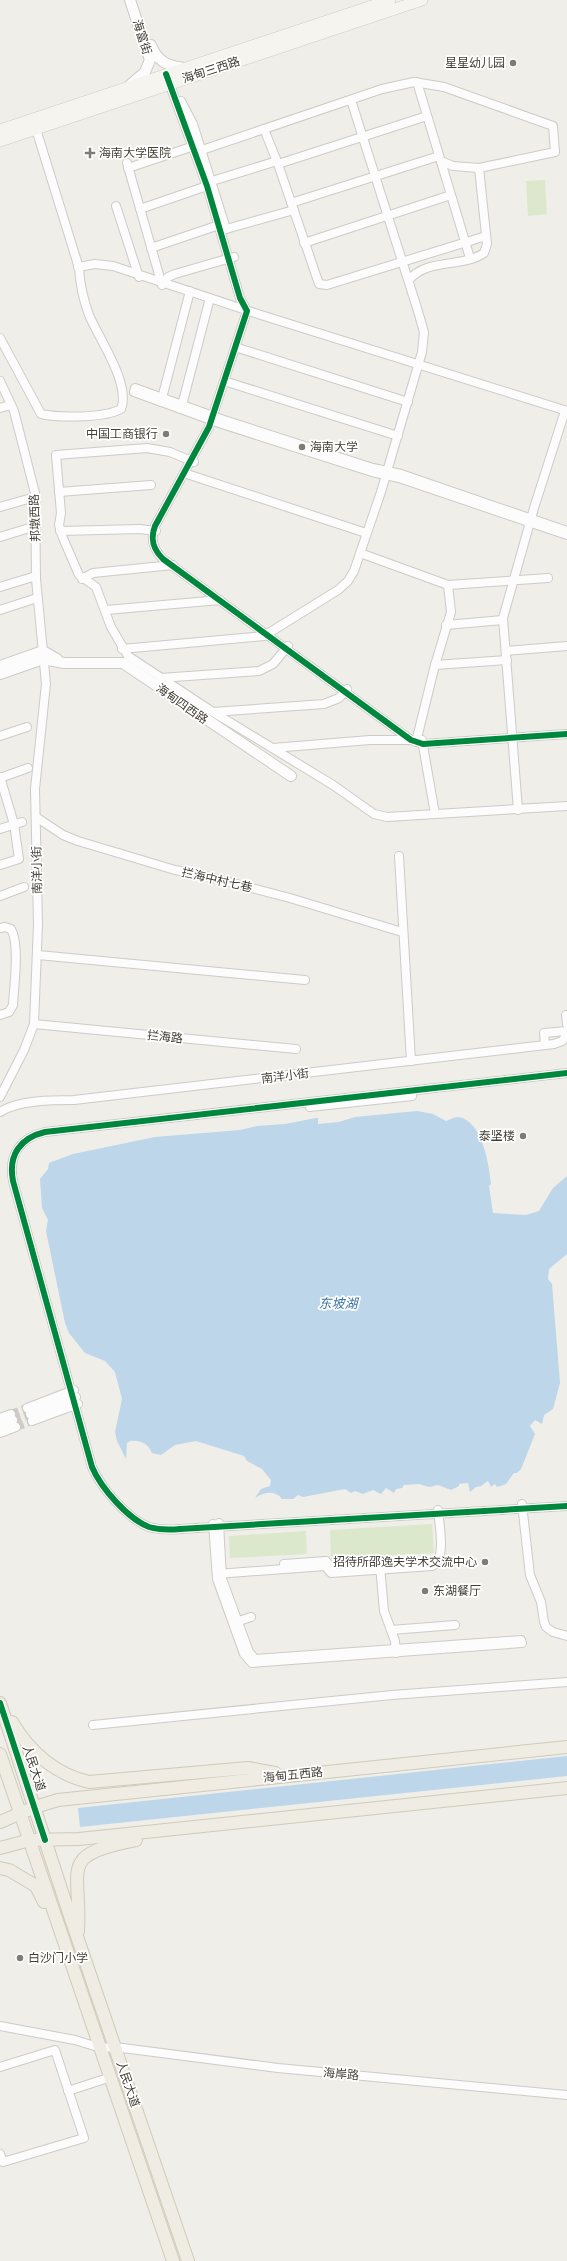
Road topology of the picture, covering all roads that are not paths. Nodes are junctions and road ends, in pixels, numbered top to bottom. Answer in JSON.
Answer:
{"nodes":[{"id":1,"x":130,"y":0,"type":"edge"},
{"id":2,"x":135,"y":0,"type":"edge"},
{"id":3,"x":390,"y":0,"type":"edge"},
{"id":4,"x":422,"y":0,"type":"edge"},
{"id":5,"x":170,"y":75,"type":"junction"},
{"id":6,"x":417,"y":82,"type":"junction"},
{"id":7,"x":126,"y":88,"type":"junction"},
{"id":8,"x":351,"y":100,"type":"junction"},
{"id":9,"x":427,"y":116,"type":"junction"},
{"id":10,"x":36,"y":129,"type":"junction"},
{"id":11,"x":264,"y":129,"type":"junction"},
{"id":12,"x":0,"y":130,"type":"edge"},
{"id":13,"x":363,"y":136,"type":"junction"},
{"id":14,"x":0,"y":141,"type":"edge"},
{"id":15,"x":194,"y":146,"type":"junction"},
{"id":16,"x":202,"y":150,"type":"junction"},
{"id":17,"x":440,"y":158,"type":"junction"},
{"id":18,"x":278,"y":163,"type":"junction"},
{"id":19,"x":479,"y":168,"type":"junction"},
{"id":20,"x":375,"y":176,"type":"junction"},
{"id":21,"x":209,"y":184,"type":"junction"},
{"id":22,"x":452,"y":195,"type":"junction"},
{"id":23,"x":116,"y":206,"type":"dead end"},
{"id":24,"x":292,"y":206,"type":"junction"},
{"id":25,"x":140,"y":209,"type":"junction"},
{"id":26,"x":388,"y":215,"type":"junction"},
{"id":27,"x":223,"y":227,"type":"junction"},
{"id":28,"x":486,"y":236,"type":"junction"},
{"id":29,"x":466,"y":242,"type":"junction"},
{"id":30,"x":304,"y":243,"type":"junction"},
{"id":31,"x":151,"y":248,"type":"junction"},
{"id":32,"x":232,"y":258,"type":"junction"},
{"id":33,"x":470,"y":258,"type":"junction"},
{"id":34,"x":403,"y":261,"type":"junction"},
{"id":35,"x":79,"y":268,"type":"junction"},
{"id":36,"x":139,"y":276,"type":"junction"},
{"id":37,"x":409,"y":280,"type":"junction"},
{"id":38,"x":162,"y":283,"type":"junction"},
{"id":39,"x":190,"y":293,"type":"junction"},
{"id":40,"x":212,"y":300,"type":"junction"},
{"id":41,"x":249,"y":312,"type":"junction"},
{"id":42,"x":0,"y":338,"type":"edge"},
{"id":43,"x":237,"y":347,"type":"junction"},
{"id":44,"x":418,"y":366,"type":"junction"},
{"id":45,"x":0,"y":381,"type":"edge"},
{"id":46,"x":226,"y":381,"type":"junction"},
{"id":47,"x":408,"y":402,"type":"junction"},
{"id":48,"x":11,"y":404,"type":"junction"},
{"id":49,"x":184,"y":407,"type":"junction"},
{"id":50,"x":0,"y":408,"type":"edge"},
{"id":51,"x":566,"y":413,"type":"edge"},
{"id":52,"x":214,"y":418,"type":"junction"},
{"id":53,"x":398,"y":436,"type":"junction"},
{"id":54,"x":192,"y":461,"type":"junction"},
{"id":55,"x":186,"y":473,"type":"junction"},
{"id":56,"x":387,"y":473,"type":"junction"},
{"id":57,"x":151,"y":485,"type":"dead end"},
{"id":58,"x":60,"y":492,"type":"junction"},
{"id":59,"x":35,"y":497,"type":"junction"},
{"id":60,"x":0,"y":507,"type":"edge"},
{"id":61,"x":531,"y":521,"type":"junction"},
{"id":62,"x":36,"y":526,"type":"junction"},
{"id":63,"x":60,"y":531,"type":"junction"},
{"id":64,"x":154,"y":531,"type":"junction"},
{"id":65,"x":567,"y":531,"type":"edge"},
{"id":66,"x":366,"y":534,"type":"junction"},
{"id":67,"x":567,"y":535,"type":"edge"},
{"id":68,"x":0,"y":537,"type":"edge"},
{"id":69,"x":360,"y":553,"type":"junction"},
{"id":70,"x":174,"y":565,"type":"junction"},
{"id":71,"x":36,"y":576,"type":"junction"},
{"id":72,"x":548,"y":578,"type":"dead end"},
{"id":73,"x":82,"y":579,"type":"junction"},
{"id":74,"x":514,"y":580,"type":"junction"},
{"id":75,"x":448,"y":585,"type":"junction"},
{"id":76,"x":0,"y":587,"type":"edge"},
{"id":77,"x":37,"y":598,"type":"junction"},
{"id":78,"x":221,"y":599,"type":"junction"},
{"id":79,"x":0,"y":610,"type":"edge"},
{"id":80,"x":106,"y":610,"type":"junction"},
{"id":81,"x":504,"y":620,"type":"junction"},
{"id":82,"x":446,"y":625,"type":"junction"},
{"id":83,"x":269,"y":634,"type":"junction"},
{"id":84,"x":567,"y":646,"type":"edge"},
{"id":85,"x":287,"y":647,"type":"junction"},
{"id":86,"x":122,"y":649,"type":"junction"},
{"id":87,"x":506,"y":651,"type":"junction"},
{"id":88,"x":43,"y":655,"type":"junction"},
{"id":89,"x":507,"y":660,"type":"junction"},
{"id":90,"x":435,"y":665,"type":"junction"},
{"id":91,"x":0,"y":666,"type":"edge"},
{"id":92,"x":0,"y":674,"type":"edge"},
{"id":93,"x":160,"y":678,"type":"junction"},
{"id":94,"x":346,"y":690,"type":"junction"},
{"id":95,"x":213,"y":712,"type":"junction"},
{"id":96,"x":27,"y":727,"type":"dead end"},
{"id":97,"x":567,"y":730,"type":"edge"},
{"id":98,"x":567,"y":734,"type":"edge"},
{"id":99,"x":0,"y":736,"type":"edge"},
{"id":100,"x":513,"y":736,"type":"junction"},
{"id":101,"x":418,"y":741,"type":"junction"},
{"id":102,"x":273,"y":748,"type":"junction"},
{"id":103,"x":28,"y":768,"type":"dead end"},
{"id":104,"x":291,"y":776,"type":"dead end"},
{"id":105,"x":0,"y":778,"type":"edge"},
{"id":106,"x":567,"y":806,"type":"edge"},
{"id":107,"x":518,"y":810,"type":"junction"},
{"id":108,"x":435,"y":814,"type":"junction"},
{"id":109,"x":36,"y":817,"type":"junction"},
{"id":110,"x":18,"y":823,"type":"junction"},
{"id":111,"x":0,"y":829,"type":"edge"},
{"id":112,"x":399,"y":856,"type":"dead end"},
{"id":113,"x":0,"y":865,"type":"edge"},
{"id":114,"x":24,"y":887,"type":"dead end"},
{"id":115,"x":0,"y":896,"type":"edge"},
{"id":116,"x":0,"y":928,"type":"edge"},
{"id":117,"x":402,"y":932,"type":"junction"},
{"id":118,"x":38,"y":955,"type":"junction"},
{"id":119,"x":305,"y":980,"type":"dead end"},
{"id":120,"x":0,"y":1015,"type":"edge"},
{"id":121,"x":566,"y":1015,"type":"edge"},
{"id":122,"x":34,"y":1024,"type":"junction"},
{"id":123,"x":567,"y":1024,"type":"edge"},
{"id":124,"x":567,"y":1031,"type":"edge"},
{"id":125,"x":567,"y":1035,"type":"edge"},
{"id":126,"x":545,"y":1045,"type":"junction"},
{"id":127,"x":296,"y":1049,"type":"dead end"},
{"id":128,"x":411,"y":1061,"type":"junction"},
{"id":129,"x":567,"y":1073,"type":"edge"},
{"id":130,"x":567,"y":1078,"type":"edge"},
{"id":131,"x":0,"y":1097,"type":"edge"},
{"id":132,"x":0,"y":1112,"type":"edge"},
{"id":133,"x":74,"y":1398,"type":"junction"},
{"id":134,"x":0,"y":1418,"type":"edge"},
{"id":135,"x":14,"y":1420,"type":"junction"},
{"id":136,"x":0,"y":1425,"type":"edge"},
{"id":137,"x":0,"y":1433,"type":"edge"},
{"id":138,"x":567,"y":1502,"type":"edge"},
{"id":139,"x":524,"y":1506,"type":"junction"},
{"id":140,"x":567,"y":1506,"type":"edge"},
{"id":141,"x":436,"y":1512,"type":"junction"},
{"id":142,"x":216,"y":1525,"type":"junction"},
{"id":143,"x":380,"y":1568,"type":"junction"},
{"id":144,"x":219,"y":1572,"type":"junction"},
{"id":145,"x":251,"y":1617,"type":"dead end"},
{"id":146,"x":235,"y":1622,"type":"junction"},
{"id":147,"x":454,"y":1625,"type":"dead end"},
{"id":148,"x":391,"y":1630,"type":"junction"},
{"id":149,"x":567,"y":1632,"type":"edge"},
{"id":150,"x":567,"y":1636,"type":"edge"},
{"id":151,"x":396,"y":1651,"type":"junction"},
{"id":152,"x":567,"y":1682,"type":"edge"},
{"id":153,"x":1,"y":1704,"type":"edge"},
{"id":154,"x":93,"y":1724,"type":"dead end"},
{"id":155,"x":567,"y":1747,"type":"edge"},
{"id":156,"x":0,"y":1754,"type":"edge"},
{"id":157,"x":286,"y":1775,"type":"junction"},
{"id":158,"x":567,"y":1788,"type":"edge"},
{"id":159,"x":35,"y":1807,"type":"junction"},
{"id":160,"x":20,"y":1814,"type":"junction"},
{"id":161,"x":312,"y":1815,"type":"junction"},
{"id":162,"x":0,"y":1822,"type":"edge"},
{"id":163,"x":30,"y":1840,"type":"junction"},
{"id":164,"x":46,"y":1840,"type":"junction"},
{"id":165,"x":0,"y":1848,"type":"edge"},
{"id":166,"x":0,"y":1868,"type":"edge"},
{"id":167,"x":60,"y":1930,"type":"junction"},
{"id":168,"x":78,"y":1938,"type":"junction"},
{"id":169,"x":0,"y":2026,"type":"edge"},
{"id":170,"x":116,"y":2047,"type":"junction"},
{"id":171,"x":101,"y":2048,"type":"junction"},
{"id":172,"x":0,"y":2067,"type":"edge"},
{"id":173,"x":111,"y":2077,"type":"junction"},
{"id":174,"x":68,"y":2091,"type":"junction"},
{"id":175,"x":567,"y":2095,"type":"edge"},
{"id":176,"x":0,"y":2154,"type":"edge"},
{"id":177,"x":173,"y":2261,"type":"edge"},
{"id":178,"x":188,"y":2261,"type":"edge"}],
"edges":[{"from":1,"to":7,"type":"street","name":"海富街"},
{"from":2,"to":5,"type":"street","name":"海富街"},
{"from":3,"to":5,"type":"main road","name":"海甸三西路"},
{"from":4,"to":5,"type":"main road","name":"海甸三西路"},
{"from":5,"to":7,"type":"main road","name":"海甸三西路"},
{"from":5,"to":10,"type":"main road","name":"海甸三西路"},
{"from":5,"to":15,"type":"street"},
{"from":5,"to":16,"type":"street"},
{"from":6,"to":8,"type":"street"},
{"from":6,"to":9,"type":"street"},
{"from":6,"to":19,"type":"street"},
{"from":7,"to":12,"type":"main road","name":"海甸三西路"},
{"from":8,"to":11,"type":"street"},
{"from":8,"to":13,"type":"street"},
{"from":9,"to":13,"type":"street"},
{"from":9,"to":17,"type":"street"},
{"from":10,"to":14,"type":"main road","name":"海甸三西路"},
{"from":10,"to":35,"type":"street"},
{"from":11,"to":16,"type":"street"},
{"from":11,"to":18,"type":"street"},
{"from":13,"to":18,"type":"street"},
{"from":13,"to":20,"type":"street"},
{"from":15,"to":16,"type":"street"},
{"from":15,"to":21,"type":"street"},
{"from":15,"to":25,"type":"street"},
{"from":16,"to":21,"type":"street"},
{"from":17,"to":19,"type":"street"},
{"from":17,"to":20,"type":"street"},
{"from":17,"to":22,"type":"street"},
{"from":18,"to":21,"type":"street"},
{"from":18,"to":24,"type":"street"},
{"from":19,"to":28,"type":"street"},
{"from":20,"to":24,"type":"street"},
{"from":20,"to":26,"type":"street"},
{"from":21,"to":25,"type":"street"},
{"from":21,"to":27,"type":"street"},
{"from":22,"to":26,"type":"street"},
{"from":22,"to":29,"type":"street"},
{"from":23,"to":36,"type":"street"},
{"from":24,"to":27,"type":"street"},
{"from":24,"to":30,"type":"street"},
{"from":25,"to":31,"type":"street"},
{"from":26,"to":30,"type":"street"},
{"from":26,"to":34,"type":"street"},
{"from":27,"to":31,"type":"street"},
{"from":27,"to":32,"type":"street"},
{"from":28,"to":29,"type":"street"},
{"from":28,"to":33,"type":"street"},
{"from":29,"to":33,"type":"street"},
{"from":29,"to":34,"type":"street"},
{"from":30,"to":34,"type":"street"},
{"from":31,"to":38,"type":"street"},
{"from":32,"to":38,"type":"street"},
{"from":32,"to":41,"type":"street"},
{"from":33,"to":37,"type":"street"},
{"from":34,"to":37,"type":"street"},
{"from":35,"to":36,"type":"street"},
{"from":35,"to":42,"type":"street"},
{"from":36,"to":38,"type":"street"},
{"from":37,"to":44,"type":"street"},
{"from":38,"to":39,"type":"street"},
{"from":39,"to":40,"type":"street"},
{"from":39,"to":49,"type":"street"},
{"from":40,"to":41,"type":"street"},
{"from":40,"to":49,"type":"street"},
{"from":41,"to":43,"type":"street"},
{"from":41,"to":44,"type":"street"},
{"from":43,"to":46,"type":"street"},
{"from":43,"to":47,"type":"street"},
{"from":44,"to":47,"type":"street"},
{"from":44,"to":51,"type":"street"},
{"from":45,"to":48,"type":"street","name":"邦墩西路"},
{"from":46,"to":52,"type":"street"},
{"from":46,"to":53,"type":"street"},
{"from":47,"to":53,"type":"street"},
{"from":48,"to":50,"type":"street"},
{"from":48,"to":59,"type":"street","name":"邦墩西路"},
{"from":49,"to":52,"type":"street"},
{"from":51,"to":61,"type":"street"},
{"from":52,"to":54,"type":"street"},
{"from":52,"to":56,"type":"street"},
{"from":53,"to":56,"type":"street"},
{"from":54,"to":55,"type":"street"},
{"from":54,"to":58,"type":"street"},
{"from":55,"to":64,"type":"street"},
{"from":55,"to":66,"type":"street"},
{"from":56,"to":61,"type":"street"},
{"from":56,"to":66,"type":"street"},
{"from":57,"to":58,"type":"street"},
{"from":58,"to":63,"type":"street"},
{"from":59,"to":60,"type":"street"},
{"from":59,"to":62,"type":"street","name":"邦墩西路"},
{"from":61,"to":65,"type":"street"},
{"from":61,"to":67,"type":"street"},
{"from":61,"to":74,"type":"street"},
{"from":62,"to":68,"type":"street"},
{"from":62,"to":71,"type":"street","name":"邦墩西路"},
{"from":63,"to":64,"type":"street"},
{"from":63,"to":73,"type":"street"},
{"from":64,"to":70,"type":"street"},
{"from":66,"to":69,"type":"street"},
{"from":69,"to":75,"type":"street"},
{"from":69,"to":83,"type":"street"},
{"from":70,"to":73,"type":"street"},
{"from":70,"to":78,"type":"street"},
{"from":71,"to":76,"type":"street"},
{"from":71,"to":77,"type":"street","name":"邦墩西路"},
{"from":72,"to":74,"type":"street"},
{"from":73,"to":80,"type":"street"},
{"from":74,"to":75,"type":"street"},
{"from":74,"to":81,"type":"street"},
{"from":75,"to":82,"type":"street"},
{"from":77,"to":79,"type":"street"},
{"from":77,"to":88,"type":"street","name":"邦墩西路"},
{"from":78,"to":80,"type":"street"},
{"from":78,"to":83,"type":"street"},
{"from":80,"to":86,"type":"street"},
{"from":81,"to":82,"type":"street"},
{"from":81,"to":87,"type":"street"},
{"from":82,"to":90,"type":"street"},
{"from":83,"to":85,"type":"street"},
{"from":83,"to":86,"type":"street"},
{"from":84,"to":87,"type":"street"},
{"from":85,"to":93,"type":"street"},
{"from":85,"to":94,"type":"street"},
{"from":86,"to":93,"type":"street"},
{"from":87,"to":89,"type":"street"},
{"from":88,"to":91,"type":"street"},
{"from":88,"to":92,"type":"street"},
{"from":88,"to":104,"type":"street","name":"海甸四西路"},
{"from":88,"to":109,"type":"street","name":"南洋小街"},
{"from":89,"to":90,"type":"street"},
{"from":89,"to":100,"type":"street"},
{"from":90,"to":101,"type":"street"},
{"from":93,"to":95,"type":"street"},
{"from":94,"to":95,"type":"street"},
{"from":94,"to":101,"type":"street"},
{"from":95,"to":102,"type":"street"},
{"from":96,"to":99,"type":"street"},
{"from":97,"to":100,"type":"street"},
{"from":98,"to":100,"type":"street"},
{"from":100,"to":101,"type":"street"},
{"from":100,"to":107,"type":"street"},
{"from":101,"to":102,"type":"street"},
{"from":101,"to":108,"type":"street"},
{"from":102,"to":108,"type":"street"},
{"from":103,"to":105,"type":"street"},
{"from":105,"to":110,"type":"street"},
{"from":106,"to":107,"type":"street"},
{"from":107,"to":108,"type":"street"},
{"from":109,"to":117,"type":"street","name":"拦海中村七巷"},
{"from":109,"to":118,"type":"street","name":"南洋小街"},
{"from":110,"to":111,"type":"street"},
{"from":110,"to":113,"type":"street"},
{"from":112,"to":117,"type":"street"},
{"from":114,"to":115,"type":"street"},
{"from":116,"to":120,"type":"street"},
{"from":117,"to":128,"type":"street"},
{"from":118,"to":119,"type":"street"},
{"from":118,"to":122,"type":"street","name":"南洋小街"},
{"from":121,"to":123,"type":"street"},
{"from":122,"to":127,"type":"street","name":"拦海路"},
{"from":122,"to":131,"type":"street","name":"南洋小街"},
{"from":124,"to":126,"type":"street"},
{"from":125,"to":126,"type":"street","name":"南洋小街"},
{"from":126,"to":128,"type":"street","name":"南洋小街"},
{"from":128,"to":132,"type":"street","name":"南洋小街"},
{"from":129,"to":133,"type":"street"},
{"from":130,"to":133,"type":"street"},
{"from":133,"to":133,"type":"street"},
{"from":133,"to":142,"type":"street"},
{"from":134,"to":135,"type":"street"},
{"from":135,"to":136,"type":"street"},
{"from":135,"to":137,"type":"street"},
{"from":138,"to":139,"type":"street"},
{"from":139,"to":140,"type":"street"},
{"from":139,"to":141,"type":"street"},
{"from":139,"to":149,"type":"street"},
{"from":139,"to":150,"type":"street"},
{"from":141,"to":142,"type":"street"},
{"from":141,"to":143,"type":"street"},
{"from":142,"to":144,"type":"street"},
{"from":143,"to":144,"type":"street"},
{"from":143,"to":148,"type":"street"},
{"from":144,"to":146,"type":"street"},
{"from":145,"to":146,"type":"street"},
{"from":146,"to":151,"type":"street"},
{"from":147,"to":148,"type":"street"},
{"from":148,"to":151,"type":"street"},
{"from":151,"to":151,"type":"street"},
{"from":152,"to":154,"type":"street"},
{"from":153,"to":157,"type":"main road"},
{"from":153,"to":159,"type":"main road","name":"人民大道"},
{"from":155,"to":157,"type":"main road","name":"海甸五西路"},
{"from":156,"to":160,"type":"main road","name":"人民大道"},
{"from":157,"to":159,"type":"main road","name":"海甸五西路"},
{"from":158,"to":161,"type":"main road"},
{"from":159,"to":160,"type":"main road","name":"海甸五西路"},
{"from":159,"to":164,"type":"main road","name":"人民大道"},
{"from":160,"to":162,"type":"main road","name":"海甸五西路"},
{"from":160,"to":163,"type":"main road","name":"人民大道"},
{"from":161,"to":164,"type":"main road"},
{"from":161,"to":168,"type":"main road"},
{"from":163,"to":164,"type":"main road"},
{"from":163,"to":165,"type":"main road"},
{"from":163,"to":167,"type":"main road","name":"人民大道"},
{"from":164,"to":168,"type":"main road","name":"人民大道"},
{"from":166,"to":167,"type":"main road"},
{"from":167,"to":171,"type":"main road","name":"人民大道"},
{"from":168,"to":170,"type":"main road","name":"人民大道"},
{"from":169,"to":171,"type":"street"},
{"from":170,"to":171,"type":"street","name":"海岸路"},
{"from":170,"to":175,"type":"street","name":"海岸路"},
{"from":170,"to":178,"type":"main road","name":"人民大道"},
{"from":171,"to":173,"type":"main road","name":"人民大道"},
{"from":172,"to":174,"type":"street"},
{"from":173,"to":174,"type":"street"},
{"from":173,"to":177,"type":"main road","name":"人民大道"},
{"from":174,"to":176,"type":"street"}]}
